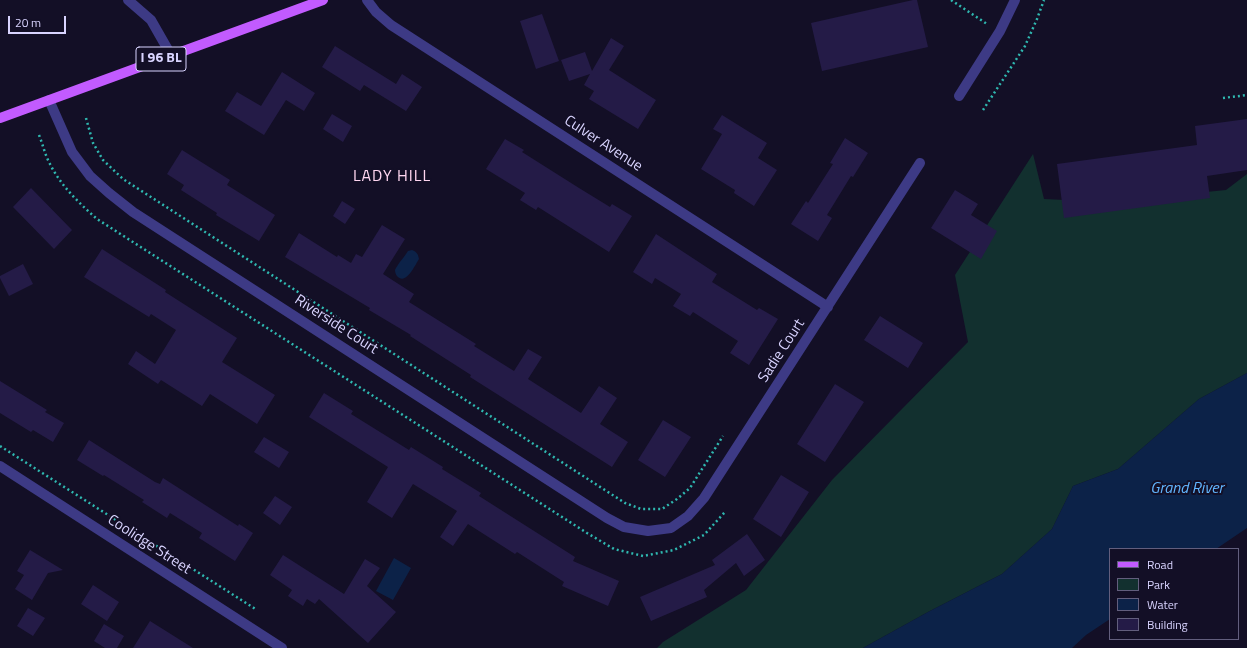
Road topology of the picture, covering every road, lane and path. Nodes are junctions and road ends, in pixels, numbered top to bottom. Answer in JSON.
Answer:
{"nodes":[{"id":1,"x":128,"y":0,"type":"edge"},
{"id":2,"x":323,"y":0,"type":"edge"},
{"id":3,"x":367,"y":0,"type":"edge"},
{"id":4,"x":951,"y":0,"type":"edge"},
{"id":5,"x":1015,"y":0,"type":"edge"},
{"id":6,"x":1044,"y":0,"type":"edge"},
{"id":7,"x":1000,"y":31,"type":"junction"},
{"id":8,"x":171,"y":55,"type":"junction"},
{"id":9,"x":1247,"y":95,"type":"edge"},
{"id":10,"x":959,"y":96,"type":"dead end"},
{"id":11,"x":1223,"y":98,"type":"dead end"},
{"id":12,"x":50,"y":100,"type":"junction"},
{"id":13,"x":983,"y":110,"type":"dead end"},
{"id":14,"x":0,"y":118,"type":"edge"},
{"id":15,"x":86,"y":118,"type":"dead end"},
{"id":16,"x":39,"y":135,"type":"dead end"},
{"id":17,"x":920,"y":163,"type":"dead end"},
{"id":18,"x":828,"y":307,"type":"junction"},
{"id":19,"x":724,"y":436,"type":"dead end"},
{"id":20,"x":0,"y":446,"type":"edge"},
{"id":21,"x":0,"y":466,"type":"edge"},
{"id":22,"x":725,"y":512,"type":"dead end"},
{"id":23,"x":648,"y":532,"type":"joint"},
{"id":24,"x":257,"y":610,"type":"dead end"},
{"id":25,"x":282,"y":648,"type":"edge"}],
"edges":[{"from":1,"to":8,"type":"street"},
{"from":2,"to":8,"type":"main road","number":"I 96 BL"},
{"from":3,"to":18,"type":"street","name":"Culver Avenue"},
{"from":4,"to":7,"type":"path"},
{"from":5,"to":7,"type":"street"},
{"from":6,"to":13,"type":"path"},
{"from":7,"to":10,"type":"street"},
{"from":8,"to":12,"type":"main road","number":"I 96 BL"},
{"from":9,"to":11,"type":"path"},
{"from":12,"to":14,"type":"main road","number":"I 96 BL"},
{"from":12,"to":23,"type":"street","name":"Riverside Court"},
{"from":15,"to":19,"type":"path"},
{"from":16,"to":22,"type":"path"},
{"from":17,"to":18,"type":"street","name":"Sadie Court"},
{"from":18,"to":23,"type":"street","name":"Sadie Court"},
{"from":20,"to":24,"type":"path"},
{"from":21,"to":25,"type":"street","name":"Coolidge Street"}]}
